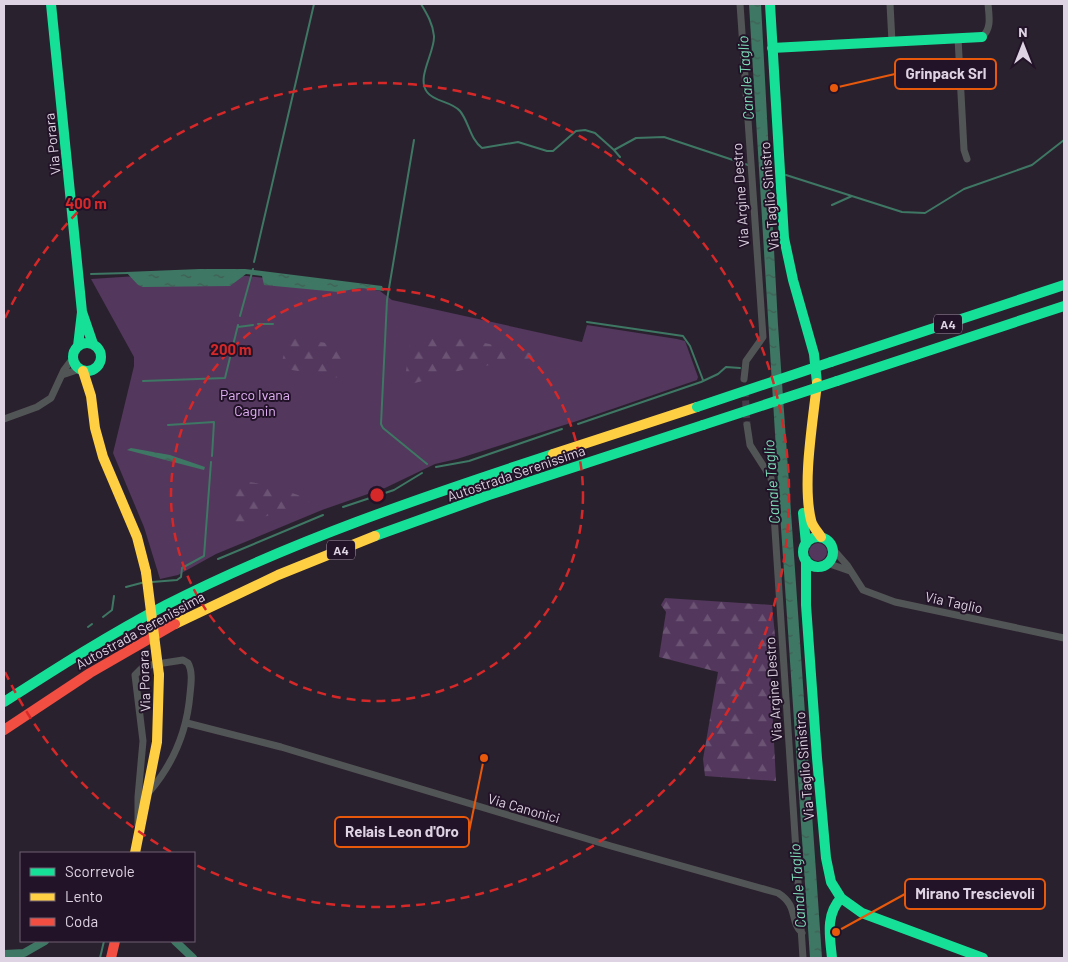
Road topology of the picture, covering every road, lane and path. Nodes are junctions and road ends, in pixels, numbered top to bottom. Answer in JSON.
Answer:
{"nodes":[{"id":1,"x":51,"y":4,"type":"edge"},
{"id":2,"x":740,"y":4,"type":"edge"},
{"id":3,"x":770,"y":4,"type":"edge"},
{"id":4,"x":890,"y":4,"type":"edge"},
{"id":5,"x":988,"y":4,"type":"edge"},
{"id":6,"x":982,"y":37,"type":"joint"},
{"id":7,"x":958,"y":38,"type":"junction"},
{"id":8,"x":892,"y":42,"type":"junction"},
{"id":9,"x":772,"y":48,"type":"junction"},
{"id":10,"x":967,"y":159,"type":"dead end"},
{"id":11,"x":1064,"y":285,"type":"edge"},
{"id":12,"x":1064,"y":306,"type":"edge"},
{"id":13,"x":82,"y":312,"type":"junction"},
{"id":14,"x":93,"y":344,"type":"junction"},
{"id":15,"x":78,"y":346,"type":"junction"},
{"id":16,"x":73,"y":358,"type":"junction"},
{"id":17,"x":95,"y":369,"type":"junction"},
{"id":18,"x":82,"y":370,"type":"junction"},
{"id":19,"x":62,"y":376,"type":"junction"},
{"id":20,"x":744,"y":379,"type":"dead end"},
{"id":21,"x":92,"y":396,"type":"junction"},
{"id":22,"x":4,"y":419,"type":"edge"},
{"id":23,"x":747,"y":425,"type":"tunnel mouth"},
{"id":24,"x":809,"y":472,"type":"junction"},
{"id":25,"x":821,"y":537,"type":"junction"},
{"id":26,"x":806,"y":544,"type":"junction"},
{"id":27,"x":832,"y":548,"type":"junction"},
{"id":28,"x":806,"y":560,"type":"junction"},
{"id":29,"x":824,"y":564,"type":"junction"},
{"id":30,"x":850,"y":571,"type":"junction"},
{"id":31,"x":806,"y":593,"type":"junction"},
{"id":32,"x":1064,"y":638,"type":"edge"},
{"id":33,"x":4,"y":702,"type":"edge"},
{"id":34,"x":187,"y":723,"type":"junction"},
{"id":35,"x":4,"y":730,"type":"edge"},
{"id":36,"x":148,"y":794,"type":"junction"},
{"id":37,"x":137,"y":842,"type":"junction"},
{"id":38,"x":135,"y":852,"type":"edge"},
{"id":39,"x":841,"y":898,"type":"junction"},
{"id":40,"x":802,"y":933,"type":"junction"},
{"id":41,"x":115,"y":942,"type":"edge"},
{"id":42,"x":111,"y":958,"type":"edge"},
{"id":43,"x":803,"y":958,"type":"edge"},
{"id":44,"x":832,"y":958,"type":"edge"},
{"id":45,"x":984,"y":958,"type":"edge"}],
"edges":[{"from":1,"to":13,"type":"main road","name":"Via Porara"},
{"from":2,"to":20,"type":"street","name":"Via Argine Destro"},
{"from":3,"to":9,"type":"main road","name":"Via Taglio Sinistro"},
{"from":4,"to":8,"type":"street"},
{"from":5,"to":6,"type":"street"},
{"from":6,"to":7,"type":"main road"},
{"from":7,"to":8,"type":"main road"},
{"from":7,"to":10,"type":"street"},
{"from":8,"to":9,"type":"main road"},
{"from":9,"to":24,"type":"main road","name":"Via Taglio Sinistro"},
{"from":11,"to":33,"type":"main road","name":"Autostrada Serenissima","number":"A4","bridge":true},
{"from":12,"to":35,"type":"main road","name":"Autostrada Serenissima","number":"A4","bridge":true},
{"from":13,"to":14,"type":"main road","name":"Via Porara"},
{"from":13,"to":15,"type":"main road","name":"Via Porara"},
{"from":14,"to":15,"type":"main road"},
{"from":14,"to":17,"type":"main road","name":"Via Porara"},
{"from":15,"to":16,"type":"main road","name":"Via Porara"},
{"from":16,"to":18,"type":"main road","name":"Via Porara"},
{"from":16,"to":19,"type":"street"},
{"from":17,"to":18,"type":"main road"},
{"from":17,"to":21,"type":"main road","name":"Via Porara"},
{"from":18,"to":19,"type":"street"},
{"from":18,"to":21,"type":"main road","name":"Via Porara"},
{"from":19,"to":22,"type":"street"},
{"from":21,"to":36,"type":"main road","name":"Via Porara","bridge":true},
{"from":23,"to":40,"type":"street","name":"Via Argine Destro"},
{"from":24,"to":25,"type":"main road","name":"Via Taglio Sinistro"},
{"from":24,"to":26,"type":"main road","name":"Via Taglio Sinistro"},
{"from":25,"to":26,"type":"main road"},
{"from":25,"to":27,"type":"main road"},
{"from":26,"to":28,"type":"main road"},
{"from":27,"to":29,"type":"main road"},
{"from":27,"to":30,"type":"street","name":"Via Taglio"},
{"from":28,"to":29,"type":"main road"},
{"from":28,"to":31,"type":"main road","name":"Via Taglio Sinistro"},
{"from":29,"to":30,"type":"street"},
{"from":29,"to":31,"type":"main road"},
{"from":30,"to":32,"type":"street","name":"Via Taglio"},
{"from":31,"to":39,"type":"main road","name":"Via Taglio Sinistro"},
{"from":34,"to":36,"type":"street"},
{"from":34,"to":37,"type":"street"},
{"from":34,"to":40,"type":"street","name":"Via Canonici"},
{"from":36,"to":37,"type":"main road","name":"Via Porara"},
{"from":37,"to":38,"type":"main road","name":"Via Porara"},
{"from":39,"to":44,"type":"main road"},
{"from":39,"to":45,"type":"main road"},
{"from":40,"to":43,"type":"street","name":"Via Argine Destro"},
{"from":41,"to":42,"type":"main road"}]}
